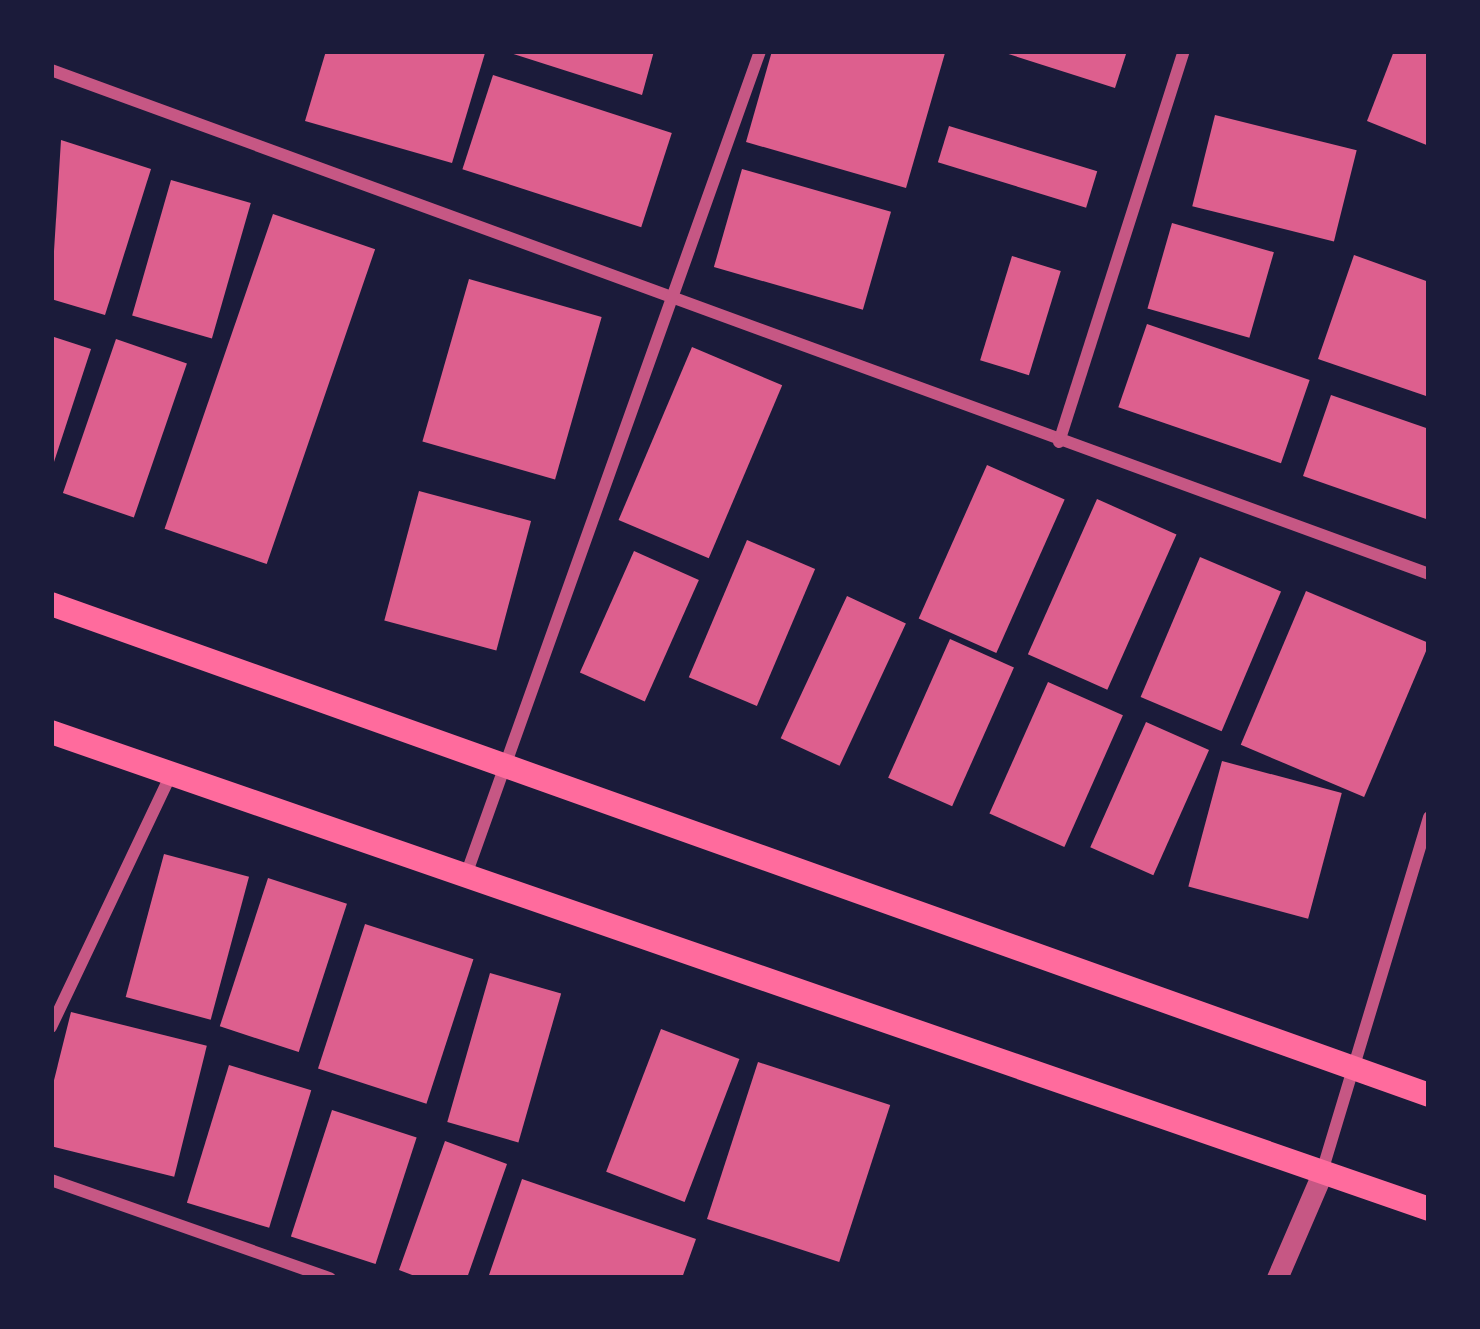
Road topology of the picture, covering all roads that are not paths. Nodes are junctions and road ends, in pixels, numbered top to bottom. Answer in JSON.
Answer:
{"nodes":[{"id":1,"x":760,"y":51,"type":"edge"},
{"id":2,"x":1184,"y":51,"type":"edge"},
{"id":3,"x":51,"y":70,"type":"edge"},
{"id":4,"x":676,"y":303,"type":"junction"},
{"id":5,"x":1059,"y":442,"type":"junction"},
{"id":6,"x":1429,"y":574,"type":"edge"},
{"id":7,"x":51,"y":604,"type":"edge"},
{"id":8,"x":51,"y":732,"type":"edge"},
{"id":9,"x":505,"y":772,"type":"junction"},
{"id":10,"x":171,"y":774,"type":"junction"},
{"id":11,"x":1429,"y":817,"type":"edge"},
{"id":12,"x":466,"y":875,"type":"junction"},
{"id":13,"x":51,"y":1027,"type":"edge"},
{"id":14,"x":1358,"y":1071,"type":"junction"},
{"id":15,"x":1429,"y":1095,"type":"edge"},
{"id":16,"x":1321,"y":1176,"type":"junction"},
{"id":17,"x":51,"y":1180,"type":"edge"},
{"id":18,"x":1429,"y":1209,"type":"edge"},
{"id":19,"x":330,"y":1278,"type":"edge"},
{"id":20,"x":1276,"y":1278,"type":"edge"}],
"edges":[{"from":1,"to":4,"type":"street"},
{"from":2,"to":5,"type":"street"},
{"from":3,"to":4,"type":"street"},
{"from":4,"to":5,"type":"street"},
{"from":4,"to":9,"type":"street"},
{"from":5,"to":6,"type":"street"},
{"from":7,"to":9,"type":"main road"},
{"from":8,"to":10,"type":"main road"},
{"from":9,"to":12,"type":"street"},
{"from":9,"to":14,"type":"main road"},
{"from":10,"to":12,"type":"main road"},
{"from":10,"to":13,"type":"street"},
{"from":11,"to":14,"type":"street"},
{"from":12,"to":16,"type":"main road"},
{"from":14,"to":15,"type":"main road"},
{"from":14,"to":16,"type":"street"},
{"from":16,"to":18,"type":"main road"},
{"from":16,"to":20,"type":"street"},
{"from":17,"to":19,"type":"street"}]}
